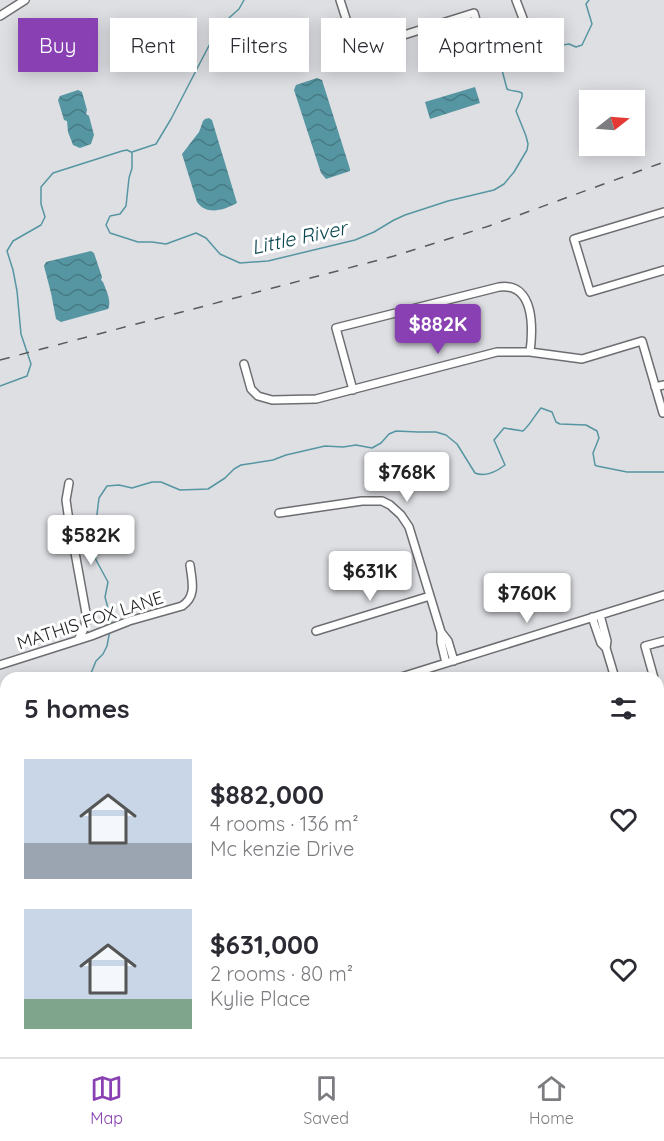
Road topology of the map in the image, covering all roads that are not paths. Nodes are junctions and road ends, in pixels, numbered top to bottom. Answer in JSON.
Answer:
{"nodes":[{"id":1,"x":25,"y":0,"type":"edge"},
{"id":2,"x":340,"y":0,"type":"edge"},
{"id":3,"x":516,"y":0,"type":"edge"},
{"id":4,"x":0,"y":16,"type":"edge"},
{"id":5,"x":664,"y":212,"type":"edge"},
{"id":6,"x":664,"y":270,"type":"edge"},
{"id":7,"x":530,"y":352,"type":"junction"},
{"id":8,"x":244,"y":364,"type":"dead end"},
{"id":9,"x":664,"y":385,"type":"edge"},
{"id":10,"x":655,"y":387,"type":"junction"},
{"id":11,"x":353,"y":390,"type":"junction"},
{"id":12,"x":663,"y":413,"type":"edge"},
{"id":13,"x":69,"y":483,"type":"dead end"},
{"id":14,"x":279,"y":513,"type":"dead end"},
{"id":15,"x":190,"y":565,"type":"dead end"},
{"id":16,"x":664,"y":595,"type":"edge"},
{"id":17,"x":430,"y":596,"type":"junction"},
{"id":18,"x":596,"y":616,"type":"junction"},
{"id":19,"x":316,"y":631,"type":"dead end"},
{"id":20,"x":441,"y":632,"type":"junction"},
{"id":21,"x":78,"y":640,"type":"junction"},
{"id":22,"x":664,"y":641,"type":"edge"},
{"id":23,"x":454,"y":661,"type":"junction"},
{"id":24,"x":446,"y":663,"type":"junction"},
{"id":25,"x":0,"y":665,"type":"edge"},
{"id":26,"x":417,"y":672,"type":"edge"},
{"id":27,"x":613,"y":672,"type":"edge"},
{"id":28,"x":652,"y":672,"type":"edge"}],
"edges":[{"from":1,"to":4,"type":"street"},
{"from":2,"to":3,"type":"street"},
{"from":5,"to":6,"type":"street"},
{"from":7,"to":10,"type":"street"},
{"from":7,"to":11,"type":"street"},
{"from":7,"to":11,"type":"street"},
{"from":8,"to":11,"type":"street"},
{"from":9,"to":10,"type":"street"},
{"from":10,"to":12,"type":"street"},
{"from":13,"to":21,"type":"street"},
{"from":14,"to":17,"type":"street"},
{"from":15,"to":21,"type":"street","name":"MATHIS FOX LANE"},
{"from":16,"to":18,"type":"street"},
{"from":17,"to":19,"type":"street"},
{"from":17,"to":20,"type":"street"},
{"from":18,"to":23,"type":"street"},
{"from":18,"to":27,"type":"street"},
{"from":20,"to":23,"type":"street"},
{"from":20,"to":24,"type":"street"},
{"from":21,"to":25,"type":"street","name":"MATHIS FOX LANE"},
{"from":22,"to":28,"type":"street"},
{"from":23,"to":24,"type":"street"},
{"from":24,"to":26,"type":"street"}]}
